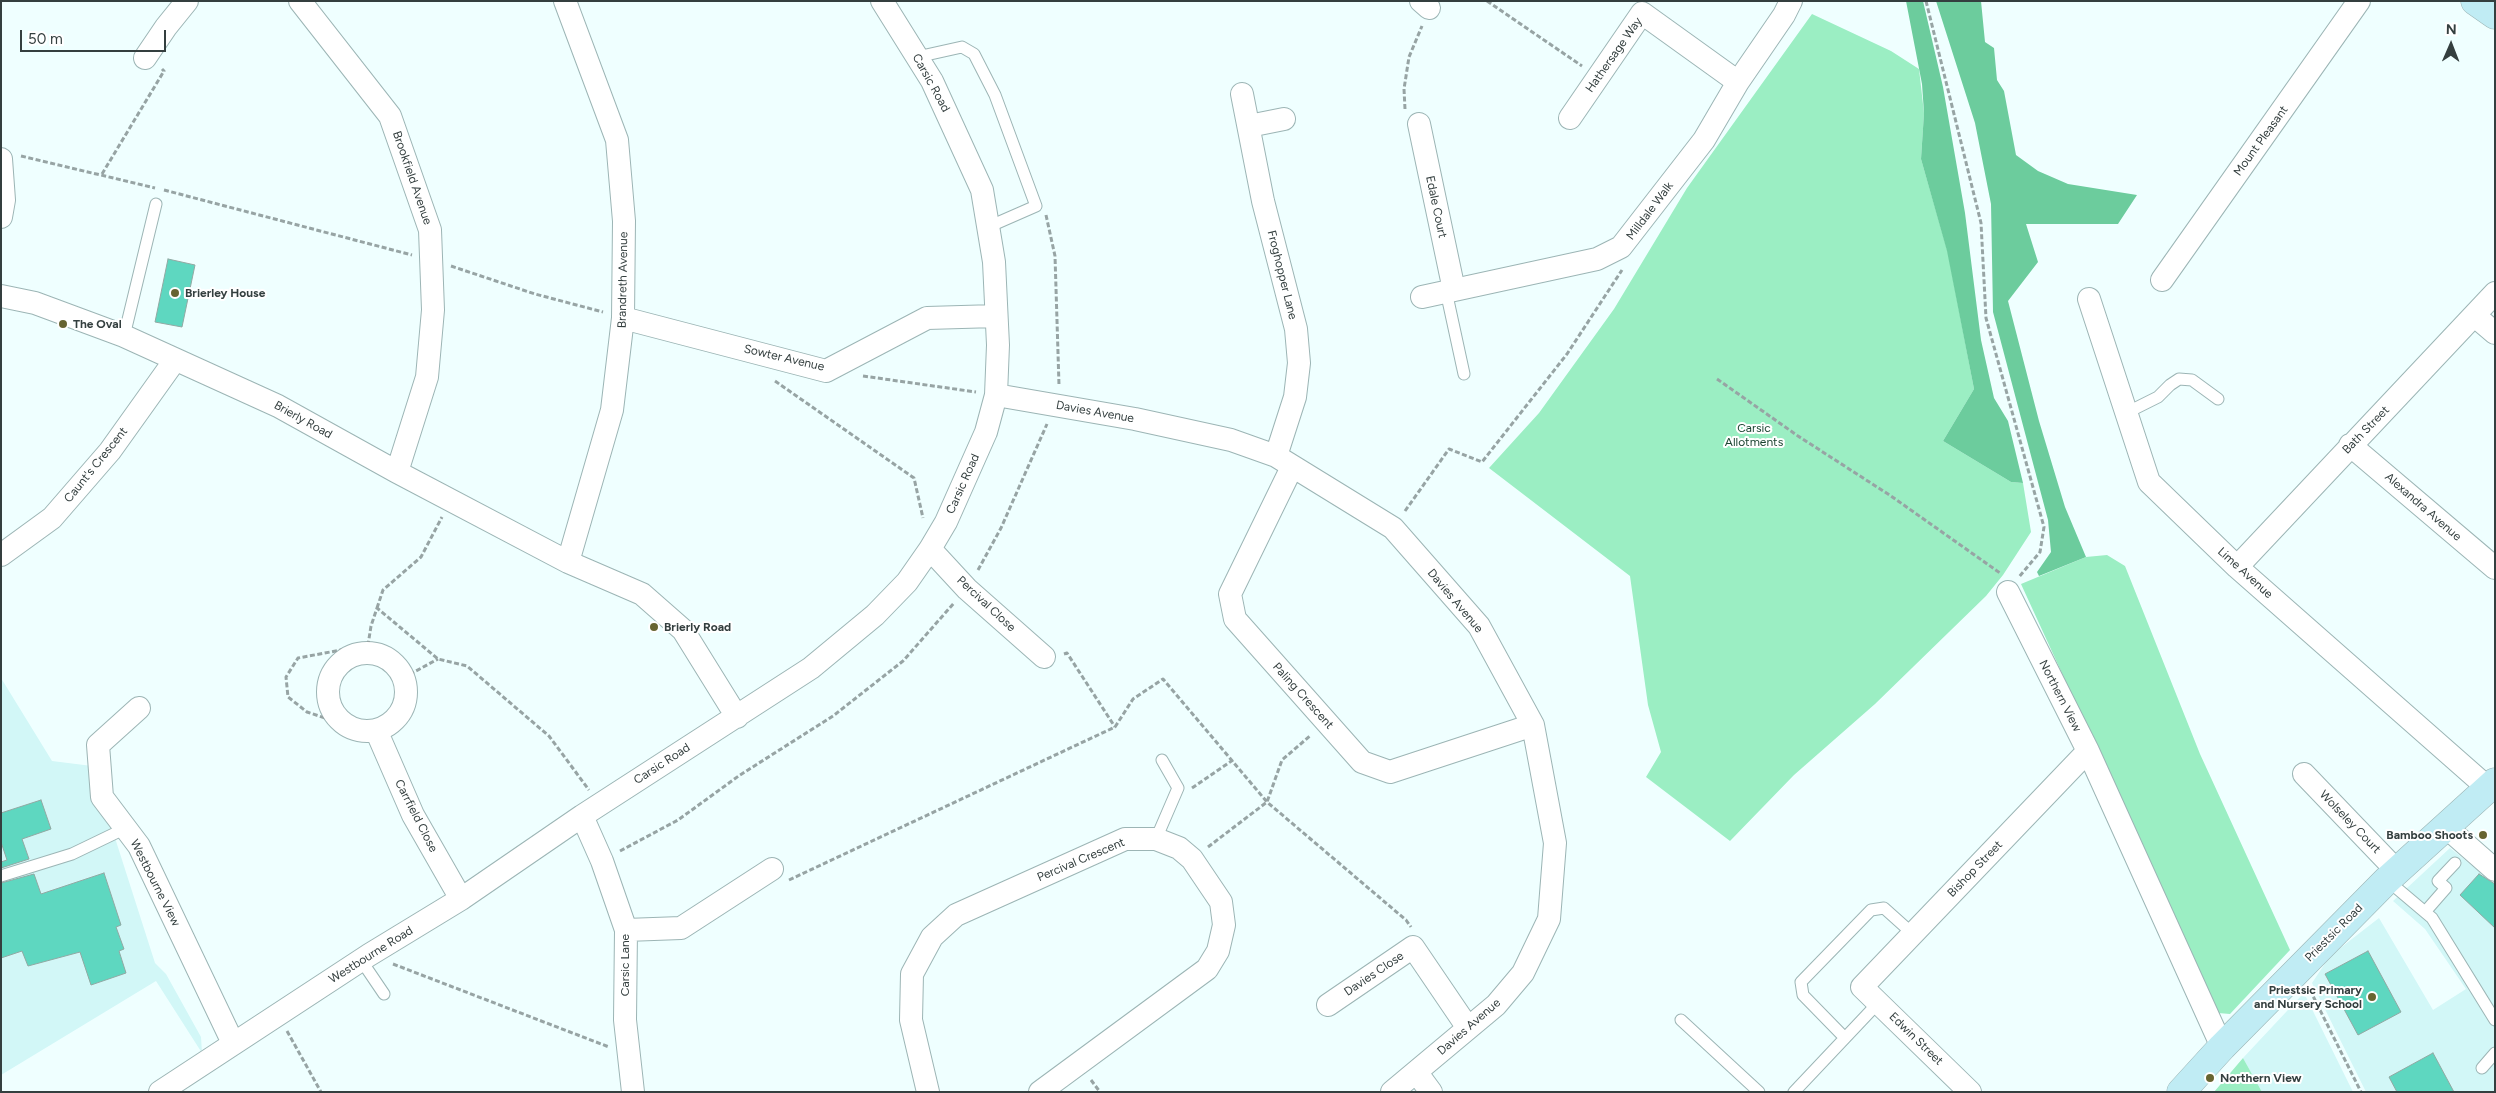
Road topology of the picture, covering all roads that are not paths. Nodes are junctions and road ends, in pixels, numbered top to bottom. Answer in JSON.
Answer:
{"nodes":[{"id":1,"x":187,"y":1,"type":"edge"},
{"id":2,"x":300,"y":1,"type":"edge"},
{"id":3,"x":565,"y":1,"type":"edge"},
{"id":4,"x":882,"y":1,"type":"edge"},
{"id":5,"x":1790,"y":1,"type":"edge"},
{"id":6,"x":2359,"y":1,"type":"edge"},
{"id":7,"x":2475,"y":1,"type":"edge"},
{"id":8,"x":2495,"y":15,"type":"edge"},
{"id":9,"x":917,"y":57,"type":"junction"},
{"id":10,"x":145,"y":58,"type":"road end"},
{"id":11,"x":1738,"y":82,"type":"junction"},
{"id":12,"x":1242,"y":94,"type":"dead end"},
{"id":13,"x":1570,"y":118,"type":"dead end"},
{"id":14,"x":1284,"y":120,"type":"dead end"},
{"id":15,"x":1419,"y":124,"type":"road end"},
{"id":16,"x":1249,"y":126,"type":"junction"},
{"id":17,"x":10,"y":157,"type":"edge"},
{"id":18,"x":156,"y":204,"type":"dead end"},
{"id":19,"x":1,"y":217,"type":"edge"},
{"id":20,"x":988,"y":227,"type":"junction"},
{"id":21,"x":2162,"y":280,"type":"dead end"},
{"id":22,"x":1450,"y":290,"type":"junction"},
{"id":23,"x":2495,"y":293,"type":"edge"},
{"id":24,"x":1,"y":296,"type":"edge"},
{"id":25,"x":1422,"y":297,"type":"dead end"},
{"id":26,"x":2089,"y":299,"type":"dead end"},
{"id":27,"x":996,"y":316,"type":"junction"},
{"id":28,"x":2475,"y":316,"type":"junction"},
{"id":29,"x":623,"y":318,"type":"junction"},
{"id":30,"x":2495,"y":332,"type":"edge"},
{"id":31,"x":124,"y":336,"type":"junction"},
{"id":32,"x":175,"y":360,"type":"junction"},
{"id":33,"x":1464,"y":374,"type":"dead end"},
{"id":34,"x":996,"y":395,"type":"junction"},
{"id":35,"x":2218,"y":399,"type":"dead end"},
{"id":36,"x":2126,"y":413,"type":"junction"},
{"id":37,"x":2350,"y":445,"type":"junction"},
{"id":38,"x":1284,"y":462,"type":"junction"},
{"id":39,"x":397,"y":472,"type":"junction"},
{"id":40,"x":930,"y":549,"type":"junction"},
{"id":41,"x":1,"y":555,"type":"edge"},
{"id":42,"x":568,"y":562,"type":"junction"},
{"id":43,"x":2237,"y":567,"type":"junction"},
{"id":44,"x":2495,"y":568,"type":"edge"},
{"id":45,"x":2008,"y":592,"type":"road end"},
{"id":46,"x":1044,"y":657,"type":"road end"},
{"id":47,"x":139,"y":708,"type":"dead end"},
{"id":48,"x":737,"y":717,"type":"junction"},
{"id":49,"x":1533,"y":725,"type":"junction"},
{"id":50,"x":376,"y":730,"type":"junction"},
{"id":51,"x":2088,"y":751,"type":"junction"},
{"id":52,"x":1162,"y":760,"type":"dead end"},
{"id":53,"x":2304,"y":774,"type":"dead end"},
{"id":54,"x":2491,"y":785,"type":"edge"},
{"id":55,"x":590,"y":810,"type":"junction"},
{"id":56,"x":2446,"y":826,"type":"junction"},
{"id":57,"x":126,"y":828,"type":"junction"},
{"id":58,"x":1156,"y":839,"type":"junction"},
{"id":59,"x":2455,"y":863,"type":"dead end"},
{"id":60,"x":772,"y":869,"type":"road end"},
{"id":61,"x":2495,"y":870,"type":"edge"},
{"id":62,"x":2392,"y":875,"type":"junction"},
{"id":63,"x":1,"y":876,"type":"edge"},
{"id":64,"x":461,"y":899,"type":"junction"},
{"id":65,"x":2425,"y":912,"type":"junction"},
{"id":66,"x":626,"y":930,"type":"junction"},
{"id":67,"x":1913,"y":934,"type":"junction"},
{"id":68,"x":365,"y":958,"type":"junction"},
{"id":69,"x":1862,"y":986,"type":"joint"},
{"id":70,"x":384,"y":994,"type":"dead end"},
{"id":71,"x":1879,"y":1002,"type":"junction"},
{"id":72,"x":1328,"y":1005,"type":"dead end"},
{"id":73,"x":1681,"y":1020,"type":"dead end"},
{"id":74,"x":2495,"y":1020,"type":"edge"},
{"id":75,"x":1468,"y":1028,"type":"junction"},
{"id":76,"x":1845,"y":1038,"type":"junction"},
{"id":77,"x":233,"y":1043,"type":"junction"},
{"id":78,"x":2222,"y":1047,"type":"junction"},
{"id":79,"x":2495,"y":1053,"type":"edge"},
{"id":80,"x":2482,"y":1068,"type":"dead end"},
{"id":81,"x":1417,"y":1072,"type":"junction"},
{"id":82,"x":160,"y":1092,"type":"edge"},
{"id":83,"x":633,"y":1092,"type":"edge"},
{"id":84,"x":928,"y":1092,"type":"edge"},
{"id":85,"x":1040,"y":1092,"type":"edge"},
{"id":86,"x":1392,"y":1092,"type":"edge"},
{"id":87,"x":1432,"y":1092,"type":"edge"},
{"id":88,"x":1759,"y":1092,"type":"edge"},
{"id":89,"x":1794,"y":1092,"type":"edge"},
{"id":90,"x":1970,"y":1092,"type":"edge"},
{"id":91,"x":2181,"y":1092,"type":"edge"}],
"edges":[{"from":1,"to":10,"type":"street"},
{"from":2,"to":39,"type":"street","name":"Brookfield Avenue"},
{"from":3,"to":29,"type":"street","name":"Brandreth Avenue"},
{"from":4,"to":9,"type":"street","name":"Carsic Road"},
{"from":5,"to":11,"type":"street","name":"Milldale Walk"},
{"from":6,"to":21,"type":"street","name":"Mount Pleasant"},
{"from":7,"to":8,"type":"main road"},
{"from":9,"to":20,"type":"street","name":"Carsic Road"},
{"from":9,"to":20,"type":"lane"},
{"from":11,"to":13,"type":"street","name":"Hathersage Way"},
{"from":11,"to":22,"type":"street","name":"Milldale Walk"},
{"from":12,"to":16,"type":"street","name":"Froghopper Lane"},
{"from":14,"to":16,"type":"street"},
{"from":15,"to":22,"type":"street","name":"Edale Court"},
{"from":16,"to":38,"type":"street","name":"Froghopper Lane"},
{"from":17,"to":19,"type":"street"},
{"from":18,"to":31,"type":"lane"},
{"from":20,"to":27,"type":"street","name":"Carsic Road"},
{"from":22,"to":25,"type":"street","name":"Milldale Walk"},
{"from":22,"to":33,"type":"lane"},
{"from":23,"to":28,"type":"street","name":"Bath Street"},
{"from":24,"to":31,"type":"street","name":"Brierly Road"},
{"from":26,"to":36,"type":"street","name":"Lime Avenue"},
{"from":27,"to":29,"type":"street","name":"Sowter Avenue"},
{"from":27,"to":34,"type":"street","name":"Carsic Road"},
{"from":28,"to":30,"type":"street"},
{"from":28,"to":37,"type":"street","name":"Bath Street"},
{"from":29,"to":42,"type":"street","name":"Brandreth Avenue"},
{"from":31,"to":32,"type":"street","name":"Brierly Road"},
{"from":32,"to":39,"type":"street","name":"Brierly Road"},
{"from":32,"to":41,"type":"street","name":"Caunt's Crescent"},
{"from":34,"to":38,"type":"street","name":"Davies Avenue"},
{"from":34,"to":40,"type":"street","name":"Carsic Road"},
{"from":35,"to":36,"type":"lane"},
{"from":36,"to":43,"type":"street","name":"Lime Avenue"},
{"from":37,"to":43,"type":"street","name":"Bath Street"},
{"from":37,"to":44,"type":"street","name":"Alexandra Avenue"},
{"from":38,"to":49,"type":"street","name":"Davies Avenue"},
{"from":38,"to":49,"type":"street","name":"Paling Crescent"},
{"from":39,"to":42,"type":"street","name":"Brierly Road"},
{"from":40,"to":46,"type":"street","name":"Percival Close"},
{"from":40,"to":48,"type":"street","name":"Carsic Road"},
{"from":42,"to":48,"type":"street","name":"Brierly Road"},
{"from":43,"to":54,"type":"street","name":"Lime Avenue"},
{"from":45,"to":51,"type":"street","name":"Northern View"},
{"from":47,"to":57,"type":"street","name":"Westbourne View"},
{"from":48,"to":55,"type":"street","name":"Carsic Road"},
{"from":49,"to":75,"type":"street","name":"Davies Avenue"},
{"from":50,"to":50,"type":"street"},
{"from":50,"to":64,"type":"street","name":"Carrfield Close"},
{"from":51,"to":67,"type":"street","name":"Bishop Street"},
{"from":51,"to":78,"type":"street","name":"Northern View"},
{"from":52,"to":58,"type":"lane"},
{"from":53,"to":62,"type":"street","name":"Wolseley Court"},
{"from":54,"to":56,"type":"main road","name":"Priestsic Road"},
{"from":55,"to":64,"type":"street","name":"Westbourne Road"},
{"from":55,"to":66,"type":"street","name":"Carsic Lane"},
{"from":56,"to":61,"type":"street"},
{"from":56,"to":62,"type":"main road","name":"Priestsic Road"},
{"from":57,"to":63,"type":"lane"},
{"from":57,"to":77,"type":"street","name":"Westbourne View"},
{"from":58,"to":84,"type":"street","name":"Percival Crescent"},
{"from":58,"to":85,"type":"street","name":"Percival Crescent"},
{"from":59,"to":65,"type":"lane"},
{"from":60,"to":66,"type":"street"},
{"from":62,"to":65,"type":"lane"},
{"from":62,"to":78,"type":"main road","name":"Priestsic Road"},
{"from":64,"to":68,"type":"street","name":"Westbourne Road"},
{"from":65,"to":74,"type":"lane"},
{"from":66,"to":83,"type":"street","name":"Carsic Lane"},
{"from":67,"to":69,"type":"street","name":"Bishop Street"},
{"from":67,"to":76,"type":"lane"},
{"from":68,"to":70,"type":"lane"},
{"from":68,"to":77,"type":"street","name":"Westbourne Road"},
{"from":69,"to":71,"type":"street","name":"Edwin Street"},
{"from":71,"to":76,"type":"lane"},
{"from":71,"to":90,"type":"street","name":"Edwin Street"},
{"from":72,"to":75,"type":"street","name":"Davies Close"},
{"from":73,"to":88,"type":"lane"},
{"from":75,"to":81,"type":"street","name":"Davies Avenue"},
{"from":76,"to":89,"type":"lane"},
{"from":77,"to":82,"type":"street","name":"Westbourne Road"},
{"from":78,"to":91,"type":"main road","name":"Priestsic Road"},
{"from":79,"to":80,"type":"lane"},
{"from":81,"to":86,"type":"street","name":"Davies Avenue"},
{"from":81,"to":87,"type":"street"}]}
